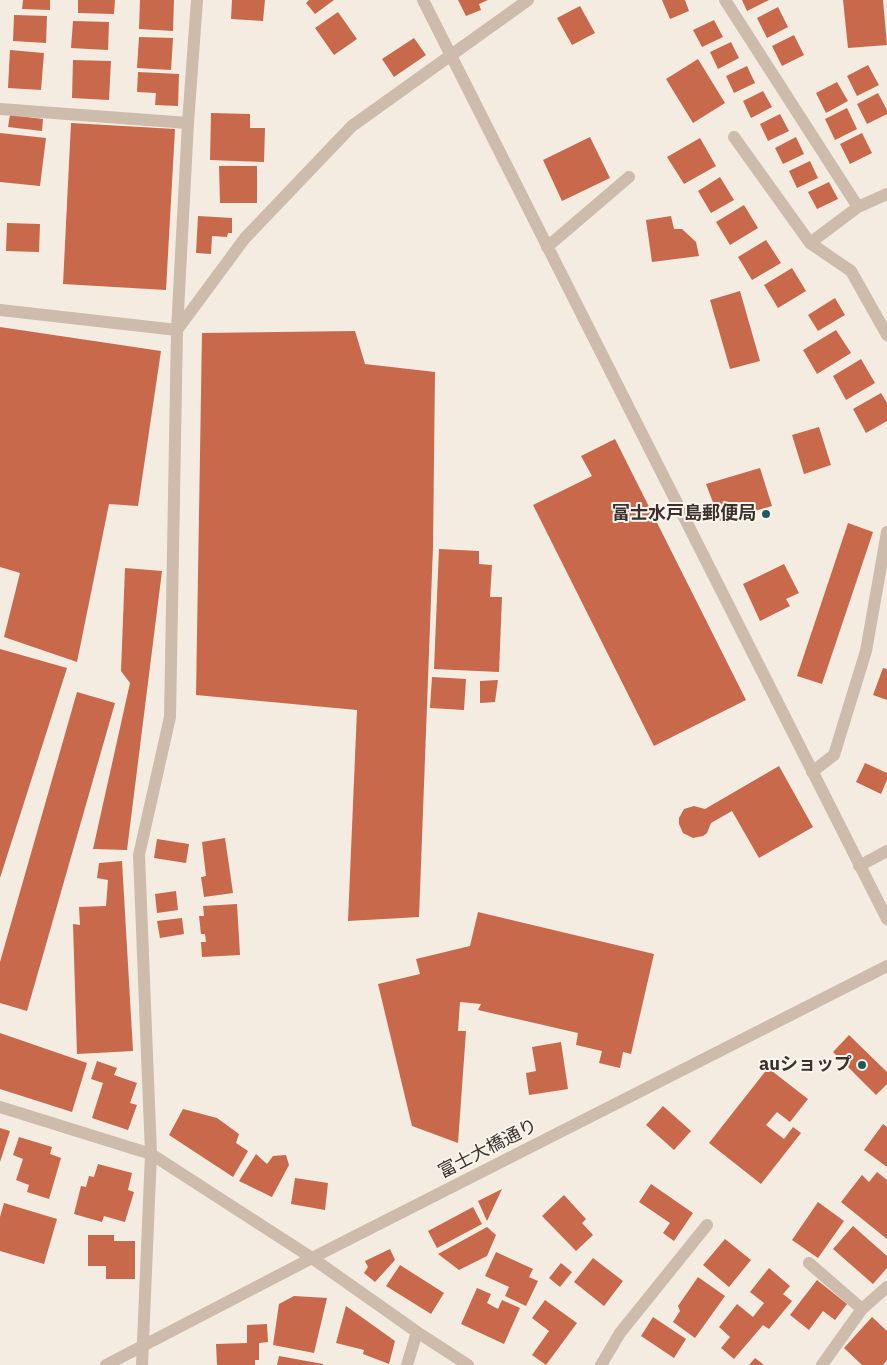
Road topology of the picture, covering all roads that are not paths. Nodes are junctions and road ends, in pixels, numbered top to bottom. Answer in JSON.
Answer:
{"nodes":[{"id":1,"x":197,"y":0,"type":"edge"},
{"id":2,"x":423,"y":0,"type":"edge"},
{"id":3,"x":528,"y":0,"type":"edge"},
{"id":4,"x":725,"y":0,"type":"edge"},
{"id":5,"x":451,"y":55,"type":"junction"},
{"id":6,"x":0,"y":109,"type":"edge"},
{"id":7,"x":188,"y":123,"type":"junction"},
{"id":8,"x":734,"y":138,"type":"dead end"},
{"id":9,"x":629,"y":177,"type":"dead end"},
{"id":10,"x":887,"y":194,"type":"edge"},
{"id":11,"x":858,"y":207,"type":"junction"},
{"id":12,"x":810,"y":242,"type":"junction"},
{"id":13,"x":546,"y":247,"type":"junction"},
{"id":14,"x":0,"y":310,"type":"edge"},
{"id":15,"x":177,"y":330,"type":"junction"},
{"id":16,"x":887,"y":335,"type":"edge"},
{"id":17,"x":887,"y":532,"type":"edge"},
{"id":18,"x":812,"y":772,"type":"junction"},
{"id":19,"x":887,"y":852,"type":"edge"},
{"id":20,"x":859,"y":866,"type":"junction"},
{"id":21,"x":887,"y":919,"type":"edge"},
{"id":22,"x":887,"y":966,"type":"edge"},
{"id":23,"x":0,"y":1107,"type":"edge"},
{"id":24,"x":151,"y":1154,"type":"junction"},
{"id":25,"x":707,"y":1225,"type":"dead end"},
{"id":26,"x":312,"y":1258,"type":"junction"},
{"id":27,"x":809,"y":1263,"type":"dead end"},
{"id":28,"x":887,"y":1287,"type":"edge"},
{"id":29,"x":862,"y":1309,"type":"junction"},
{"id":30,"x":417,"y":1332,"type":"junction"},
{"id":31,"x":143,"y":1346,"type":"junction"},
{"id":32,"x":106,"y":1365,"type":"edge"},
{"id":33,"x":142,"y":1365,"type":"edge"},
{"id":34,"x":407,"y":1365,"type":"edge"},
{"id":35,"x":468,"y":1365,"type":"edge"},
{"id":36,"x":601,"y":1365,"type":"edge"},
{"id":37,"x":822,"y":1365,"type":"edge"}],
"edges":[{"from":1,"to":7,"type":"street"},
{"from":2,"to":5,"type":"street"},
{"from":3,"to":5,"type":"street"},
{"from":4,"to":11,"type":"street"},
{"from":5,"to":13,"type":"street"},
{"from":5,"to":15,"type":"street"},
{"from":6,"to":7,"type":"street"},
{"from":7,"to":15,"type":"street"},
{"from":8,"to":12,"type":"street"},
{"from":9,"to":13,"type":"street"},
{"from":10,"to":11,"type":"street"},
{"from":11,"to":12,"type":"street"},
{"from":12,"to":16,"type":"street"},
{"from":13,"to":18,"type":"street"},
{"from":14,"to":15,"type":"street"},
{"from":15,"to":24,"type":"street"},
{"from":17,"to":18,"type":"street"},
{"from":18,"to":20,"type":"street"},
{"from":19,"to":20,"type":"street"},
{"from":20,"to":21,"type":"street"},
{"from":22,"to":26,"type":"street","name":"富士大橋通り"},
{"from":23,"to":24,"type":"street"},
{"from":24,"to":26,"type":"street"},
{"from":24,"to":31,"type":"street"},
{"from":25,"to":36,"type":"street"},
{"from":26,"to":30,"type":"street"},
{"from":26,"to":31,"type":"street","name":"富士大橋通り"},
{"from":27,"to":29,"type":"street"},
{"from":28,"to":29,"type":"street"},
{"from":29,"to":37,"type":"street"},
{"from":30,"to":34,"type":"street"},
{"from":30,"to":35,"type":"street"},
{"from":31,"to":32,"type":"street","name":"富士大橋通り"},
{"from":31,"to":33,"type":"street"}]}
